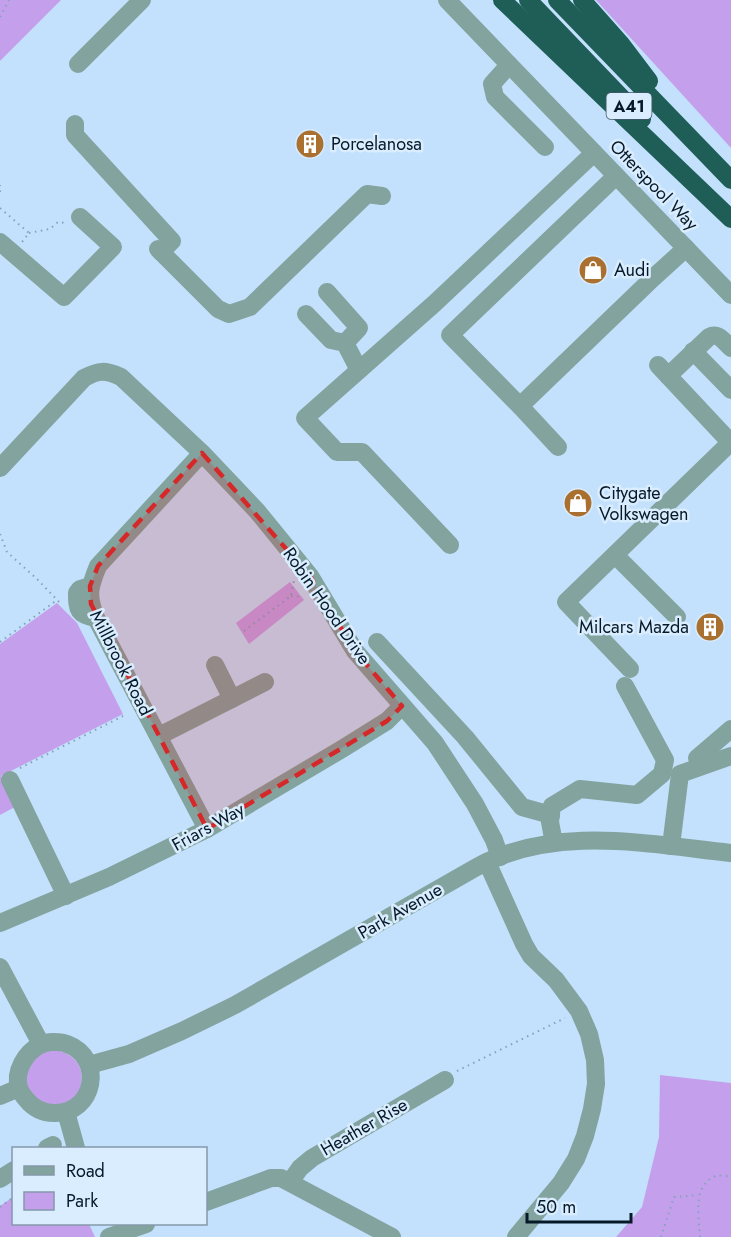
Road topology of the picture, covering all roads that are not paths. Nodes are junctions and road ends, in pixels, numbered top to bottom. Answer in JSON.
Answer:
{"nodes":[{"id":1,"x":142,"y":0,"type":"edge"},
{"id":2,"x":447,"y":0,"type":"edge"},
{"id":3,"x":502,"y":0,"type":"edge"},
{"id":4,"x":528,"y":0,"type":"edge"},
{"id":5,"x":557,"y":0,"type":"edge"},
{"id":6,"x":582,"y":0,"type":"edge"},
{"id":7,"x":78,"y":64,"type":"dead end"},
{"id":8,"x":510,"y":65,"type":"junction"},
{"id":9,"x":75,"y":124,"type":"dead end"},
{"id":10,"x":545,"y":147,"type":"dead end"},
{"id":11,"x":594,"y":153,"type":"junction"},
{"id":12,"x":706,"y":154,"type":"junction"},
{"id":13,"x":616,"y":176,"type":"junction"},
{"id":14,"x":731,"y":180,"type":"edge"},
{"id":15,"x":382,"y":196,"type":"dead end"},
{"id":16,"x":731,"y":211,"type":"edge"},
{"id":17,"x":80,"y":217,"type":"road end"},
{"id":18,"x":731,"y":219,"type":"edge"},
{"id":19,"x":0,"y":242,"type":"edge"},
{"id":20,"x":686,"y":248,"type":"junction"},
{"id":21,"x":327,"y":292,"type":"dead end"},
{"id":22,"x":731,"y":296,"type":"edge"},
{"id":23,"x":306,"y":314,"type":"dead end"},
{"id":24,"x":345,"y":343,"type":"junction"},
{"id":25,"x":731,"y":348,"type":"edge"},
{"id":26,"x":693,"y":351,"type":"junction"},
{"id":27,"x":359,"y":370,"type":"junction"},
{"id":28,"x":731,"y":390,"type":"edge"},
{"id":29,"x":520,"y":406,"type":"junction"},
{"id":30,"x":731,"y":442,"type":"edge"},
{"id":31,"x":558,"y":447,"type":"dead end"},
{"id":32,"x":202,"y":453,"type":"junction"},
{"id":33,"x":0,"y":468,"type":"edge"},
{"id":34,"x":450,"y":545,"type":"dead end"},
{"id":35,"x":615,"y":555,"type":"junction"},
{"id":36,"x":677,"y":617,"type":"dead end"},
{"id":37,"x":377,"y":642,"type":"dead end"},
{"id":38,"x":215,"y":664,"type":"dead end"},
{"id":39,"x":265,"y":682,"type":"dead end"},
{"id":40,"x":232,"y":699,"type":"junction"},
{"id":41,"x":402,"y":706,"type":"junction"},
{"id":42,"x":731,"y":729,"type":"edge"},
{"id":43,"x":159,"y":736,"type":"junction"},
{"id":44,"x":731,"y":756,"type":"edge"},
{"id":45,"x":697,"y":758,"type":"dead end"},
{"id":46,"x":14,"y":775,"type":"road end"},
{"id":47,"x":551,"y":815,"type":"junction"},
{"id":48,"x":207,"y":829,"type":"junction"},
{"id":49,"x":554,"y":843,"type":"junction"},
{"id":50,"x":671,"y":846,"type":"junction"},
{"id":51,"x":731,"y":853,"type":"edge"},
{"id":52,"x":493,"y":859,"type":"junction"},
{"id":53,"x":66,"y":896,"type":"junction"},
{"id":54,"x":1,"y":919,"type":"edge"},
{"id":55,"x":0,"y":967,"type":"edge"},
{"id":56,"x":6,"y":994,"type":"edge"},
{"id":57,"x":41,"y":1044,"type":"junction"},
{"id":58,"x":89,"y":1065,"type":"junction"},
{"id":59,"x":445,"y":1080,"type":"road end"},
{"id":60,"x":19,"y":1088,"type":"junction"},
{"id":61,"x":0,"y":1096,"type":"edge"},
{"id":62,"x":66,"y":1112,"type":"junction"},
{"id":63,"x":75,"y":1147,"type":"edge"},
{"id":64,"x":290,"y":1182,"type":"junction"},
{"id":65,"x":207,"y":1202,"type":"edge"},
{"id":66,"x":143,"y":1225,"type":"edge"},
{"id":67,"x":108,"y":1237,"type":"edge"},
{"id":68,"x":392,"y":1237,"type":"edge"},
{"id":69,"x":516,"y":1237,"type":"edge"}],
"edges":[{"from":1,"to":7,"type":"street"},
{"from":2,"to":8,"type":"street","name":"Otterspool Way"},
{"from":3,"to":18,"type":"highway"},
{"from":4,"to":16,"type":"highway","name":"Otterspool Way","number":"A41"},
{"from":5,"to":12,"type":"highway","number":"A41"},
{"from":6,"to":12,"type":"highway"},
{"from":8,"to":10,"type":"street"},
{"from":8,"to":11,"type":"street","name":"Otterspool Way"},
{"from":9,"to":15,"type":"street"},
{"from":11,"to":13,"type":"street","name":"Otterspool Way"},
{"from":11,"to":27,"type":"street"},
{"from":12,"to":14,"type":"highway","number":"A41"},
{"from":13,"to":20,"type":"street","name":"Otterspool Way"},
{"from":13,"to":29,"type":"street"},
{"from":17,"to":19,"type":"street"},
{"from":20,"to":22,"type":"street","name":"Otterspool Way"},
{"from":20,"to":29,"type":"street"},
{"from":21,"to":24,"type":"street"},
{"from":23,"to":24,"type":"street"},
{"from":24,"to":27,"type":"street"},
{"from":25,"to":26,"type":"street"},
{"from":26,"to":28,"type":"street"},
{"from":26,"to":30,"type":"street"},
{"from":27,"to":34,"type":"street"},
{"from":29,"to":31,"type":"street"},
{"from":30,"to":35,"type":"street"},
{"from":32,"to":33,"type":"street","name":"Robin Hood Drive"},
{"from":32,"to":41,"type":"street","name":"Robin Hood Drive"},
{"from":32,"to":43,"type":"street","name":"Millbrook Road"},
{"from":35,"to":36,"type":"street"},
{"from":35,"to":47,"type":"street"},
{"from":37,"to":47,"type":"street"},
{"from":38,"to":40,"type":"street"},
{"from":39,"to":40,"type":"street"},
{"from":40,"to":43,"type":"street"},
{"from":41,"to":48,"type":"street","name":"Friars Way"},
{"from":41,"to":52,"type":"street","name":"Robin Hood Drive"},
{"from":42,"to":45,"type":"street"},
{"from":43,"to":48,"type":"street","name":"Millbrook Road"},
{"from":44,"to":50,"type":"street"},
{"from":46,"to":53,"type":"street"},
{"from":47,"to":49,"type":"street"},
{"from":48,"to":53,"type":"street","name":"Friars Way"},
{"from":49,"to":50,"type":"street","name":"Park Avenue"},
{"from":49,"to":52,"type":"street","name":"Park Avenue"},
{"from":50,"to":51,"type":"street","name":"Park Avenue"},
{"from":52,"to":58,"type":"street","name":"Park Avenue"},
{"from":52,"to":69,"type":"street","name":"Robin Hood Drive"},
{"from":53,"to":54,"type":"street","name":"Friars Way"},
{"from":55,"to":56,"type":"street"},
{"from":56,"to":57,"type":"street"},
{"from":57,"to":58,"type":"street"},
{"from":57,"to":60,"type":"street"},
{"from":58,"to":62,"type":"street"},
{"from":59,"to":64,"type":"street","name":"Heather Rise"},
{"from":60,"to":61,"type":"street"},
{"from":60,"to":62,"type":"street"},
{"from":62,"to":63,"type":"street"},
{"from":64,"to":65,"type":"street"},
{"from":64,"to":68,"type":"street"},
{"from":66,"to":67,"type":"street"}]}
